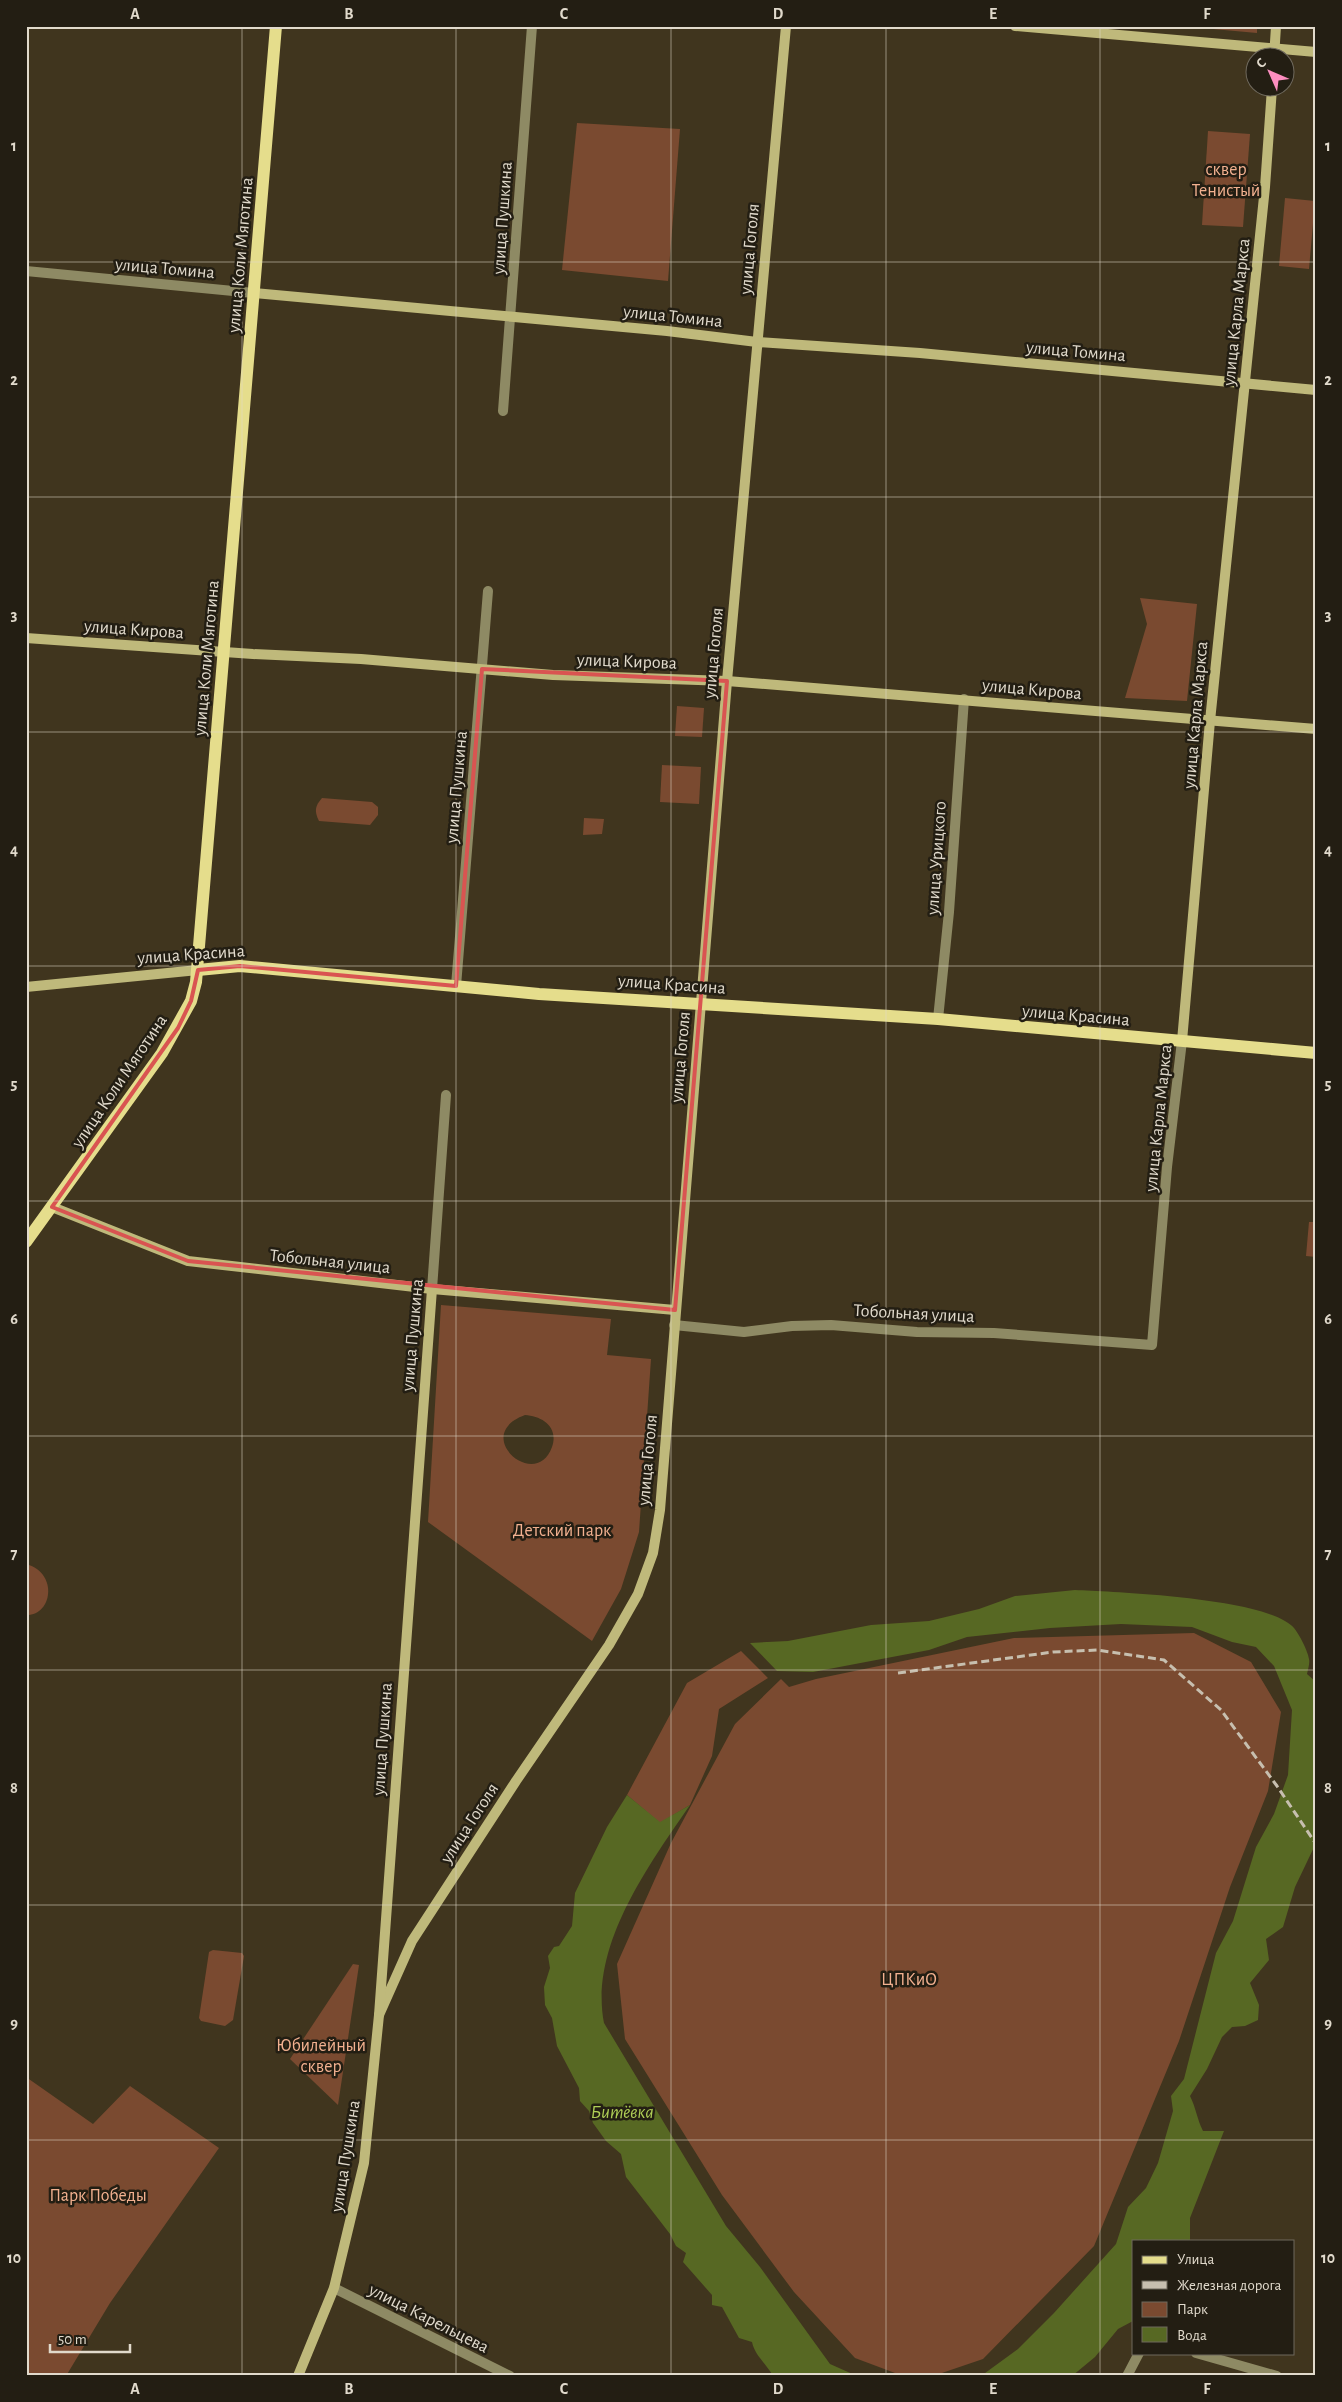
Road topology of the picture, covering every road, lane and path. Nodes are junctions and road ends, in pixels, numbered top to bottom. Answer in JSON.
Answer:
{"nodes":[{"id":1,"x":276,"y":26,"type":"edge"},
{"id":2,"x":532,"y":26,"type":"edge"},
{"id":3,"x":786,"y":26,"type":"edge"},
{"id":4,"x":1015,"y":26,"type":"edge"},
{"id":5,"x":1276,"y":26,"type":"edge"},
{"id":6,"x":1274,"y":48,"type":"edge"},
{"id":7,"x":1244,"y":50,"type":"edge"},
{"id":8,"x":1316,"y":52,"type":"edge"},
{"id":9,"x":1294,"y":53,"type":"edge"},
{"id":10,"x":1271,"y":98,"type":"edge"},
{"id":11,"x":26,"y":271,"type":"edge"},
{"id":12,"x":254,"y":293,"type":"junction"},
{"id":13,"x":512,"y":316,"type":"junction"},
{"id":14,"x":757,"y":342,"type":"junction"},
{"id":15,"x":1246,"y":384,"type":"junction"},
{"id":16,"x":1316,"y":390,"type":"edge"},
{"id":17,"x":503,"y":411,"type":"dead end"},
{"id":18,"x":488,"y":591,"type":"dead end"},
{"id":19,"x":26,"y":638,"type":"edge"},
{"id":20,"x":224,"y":652,"type":"junction"},
{"id":21,"x":482,"y":669,"type":"junction"},
{"id":22,"x":727,"y":681,"type":"junction"},
{"id":23,"x":964,"y":699,"type":"junction"},
{"id":24,"x":1210,"y":721,"type":"junction"},
{"id":25,"x":1316,"y":729,"type":"edge"},
{"id":26,"x":198,"y":970,"type":"junction"},
{"id":27,"x":456,"y":986,"type":"junction"},
{"id":28,"x":26,"y":987,"type":"edge"},
{"id":29,"x":701,"y":1004,"type":"junction"},
{"id":30,"x":938,"y":1019,"type":"junction"},
{"id":31,"x":1182,"y":1041,"type":"junction"},
{"id":32,"x":1316,"y":1053,"type":"edge"},
{"id":33,"x":446,"y":1095,"type":"dead end"},
{"id":34,"x":52,"y":1207,"type":"junction"},
{"id":35,"x":26,"y":1242,"type":"edge"},
{"id":36,"x":432,"y":1289,"type":"junction"},
{"id":37,"x":675,"y":1310,"type":"junction"},
{"id":38,"x":674,"y":1325,"type":"junction"},
{"id":39,"x":1152,"y":1345,"type":"joint"},
{"id":40,"x":379,"y":2015,"type":"junction"},
{"id":41,"x":334,"y":2288,"type":"junction"},
{"id":42,"x":1138,"y":2354,"type":"edge"},
{"id":43,"x":1200,"y":2354,"type":"edge"},
{"id":44,"x":298,"y":2376,"type":"edge"},
{"id":45,"x":510,"y":2376,"type":"edge"},
{"id":46,"x":1127,"y":2376,"type":"edge"},
{"id":47,"x":1277,"y":2376,"type":"edge"}],
"edges":[{"from":1,"to":12,"type":"main road","name":"улица Коли Мяготина"},
{"from":2,"to":13,"type":"street","name":"улица Пушкина"},
{"from":3,"to":14,"type":"street","name":"улица Гоголя"},
{"from":4,"to":7,"type":"street"},
{"from":5,"to":6,"type":"street"},
{"from":8,"to":9,"type":"street"},
{"from":10,"to":15,"type":"street","name":"улица Карла Маркса"},
{"from":11,"to":12,"type":"street","name":"улица Томина"},
{"from":12,"to":13,"type":"street","name":"улица Томина"},
{"from":12,"to":20,"type":"main road","name":"улица Коли Мяготина"},
{"from":13,"to":14,"type":"street","name":"улица Томина"},
{"from":13,"to":17,"type":"street","name":"улица Пушкина"},
{"from":14,"to":15,"type":"street","name":"улица Томина"},
{"from":14,"to":22,"type":"street","name":"улица Гоголя"},
{"from":15,"to":16,"type":"street","name":"улица Томина"},
{"from":15,"to":24,"type":"street","name":"улица Карла Маркса"},
{"from":18,"to":21,"type":"street","name":"улица Пушкина"},
{"from":19,"to":20,"type":"street","name":"улица Кирова"},
{"from":20,"to":21,"type":"street","name":"улица Кирова"},
{"from":20,"to":26,"type":"main road","name":"улица Коли Мяготина"},
{"from":21,"to":22,"type":"street","name":"улица Кирова"},
{"from":21,"to":27,"type":"street","name":"улица Пушкина"},
{"from":22,"to":23,"type":"street","name":"улица Кирова"},
{"from":22,"to":29,"type":"street","name":"улица Гоголя"},
{"from":23,"to":24,"type":"street","name":"улица Кирова"},
{"from":23,"to":30,"type":"street","name":"улица Урицкого"},
{"from":24,"to":25,"type":"street","name":"улица Кирова"},
{"from":24,"to":31,"type":"street","name":"улица Карла Маркса"},
{"from":26,"to":27,"type":"main road","name":"улица Красина"},
{"from":26,"to":28,"type":"street","name":"улица Красина"},
{"from":26,"to":34,"type":"main road","name":"улица Коли Мяготина"},
{"from":27,"to":29,"type":"main road","name":"улица Красина"},
{"from":29,"to":30,"type":"main road","name":"улица Красина"},
{"from":29,"to":37,"type":"street","name":"улица Гоголя"},
{"from":30,"to":31,"type":"main road","name":"улица Красина"},
{"from":31,"to":32,"type":"main road","name":"улица Красина"},
{"from":31,"to":39,"type":"street","name":"улица Карла Маркса"},
{"from":33,"to":36,"type":"street","name":"улица Пушкина"},
{"from":34,"to":35,"type":"main road","name":"улица Коли Мяготина"},
{"from":34,"to":36,"type":"street","name":"Тобольная улица"},
{"from":36,"to":37,"type":"street","name":"Тобольная улица"},
{"from":36,"to":40,"type":"street","name":"улица Пушкина"},
{"from":37,"to":38,"type":"street","name":"улица Гоголя"},
{"from":38,"to":39,"type":"street","name":"Тобольная улица"},
{"from":38,"to":40,"type":"street","name":"улица Гоголя"},
{"from":40,"to":41,"type":"street","name":"улица Пушкина"},
{"from":41,"to":44,"type":"street","name":"улица Пушкина"},
{"from":41,"to":45,"type":"street","name":"улица Карельцева"},
{"from":42,"to":46,"type":"street"},
{"from":43,"to":47,"type":"street"}]}
